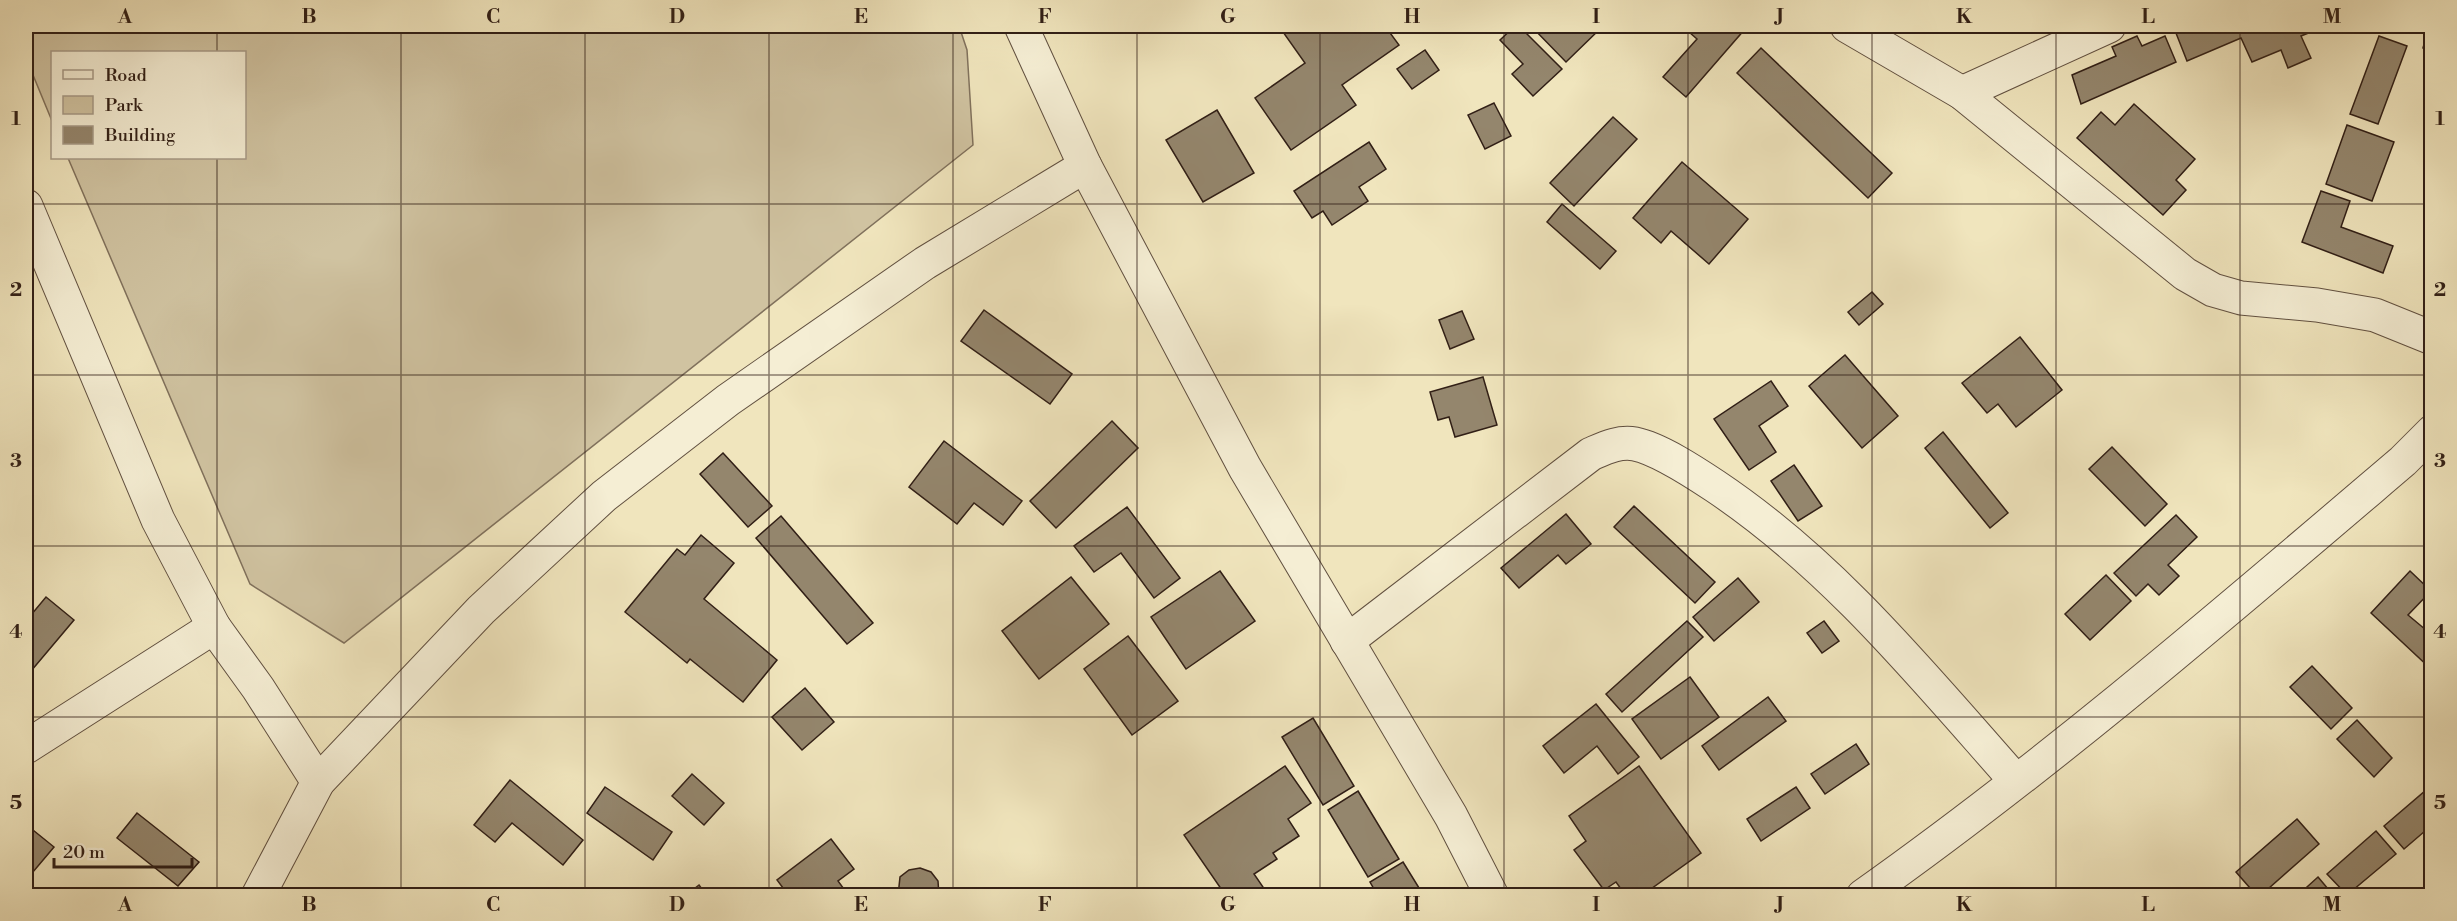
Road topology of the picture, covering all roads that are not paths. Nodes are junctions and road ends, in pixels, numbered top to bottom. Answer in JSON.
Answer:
{"nodes":[{"id":1,"x":1021,"y":26,"type":"edge"},
{"id":2,"x":1847,"y":26,"type":"edge"},
{"id":3,"x":2109,"y":26,"type":"edge"},
{"id":4,"x":1962,"y":93,"type":"junction"},
{"id":5,"x":1085,"y":166,"type":"junction"},
{"id":6,"x":26,"y":206,"type":"edge"},
{"id":7,"x":2432,"y":338,"type":"edge"},
{"id":8,"x":2432,"y":432,"type":"edge"},
{"id":9,"x":214,"y":627,"type":"junction"},
{"id":10,"x":1347,"y":641,"type":"junction"},
{"id":11,"x":26,"y":747,"type":"edge"},
{"id":12,"x":2016,"y":781,"type":"junction"},
{"id":13,"x":318,"y":782,"type":"junction"},
{"id":14,"x":258,"y":896,"type":"edge"},
{"id":15,"x":1492,"y":896,"type":"edge"},
{"id":16,"x":1863,"y":896,"type":"edge"}],
"edges":[{"from":1,"to":5,"type":"street"},
{"from":2,"to":4,"type":"street"},
{"from":3,"to":4,"type":"street"},
{"from":4,"to":7,"type":"street"},
{"from":5,"to":10,"type":"street"},
{"from":5,"to":13,"type":"street"},
{"from":6,"to":9,"type":"street"},
{"from":8,"to":12,"type":"street"},
{"from":9,"to":11,"type":"street"},
{"from":9,"to":13,"type":"street"},
{"from":10,"to":12,"type":"street"},
{"from":10,"to":15,"type":"street"},
{"from":12,"to":16,"type":"street"},
{"from":13,"to":14,"type":"street"}]}
